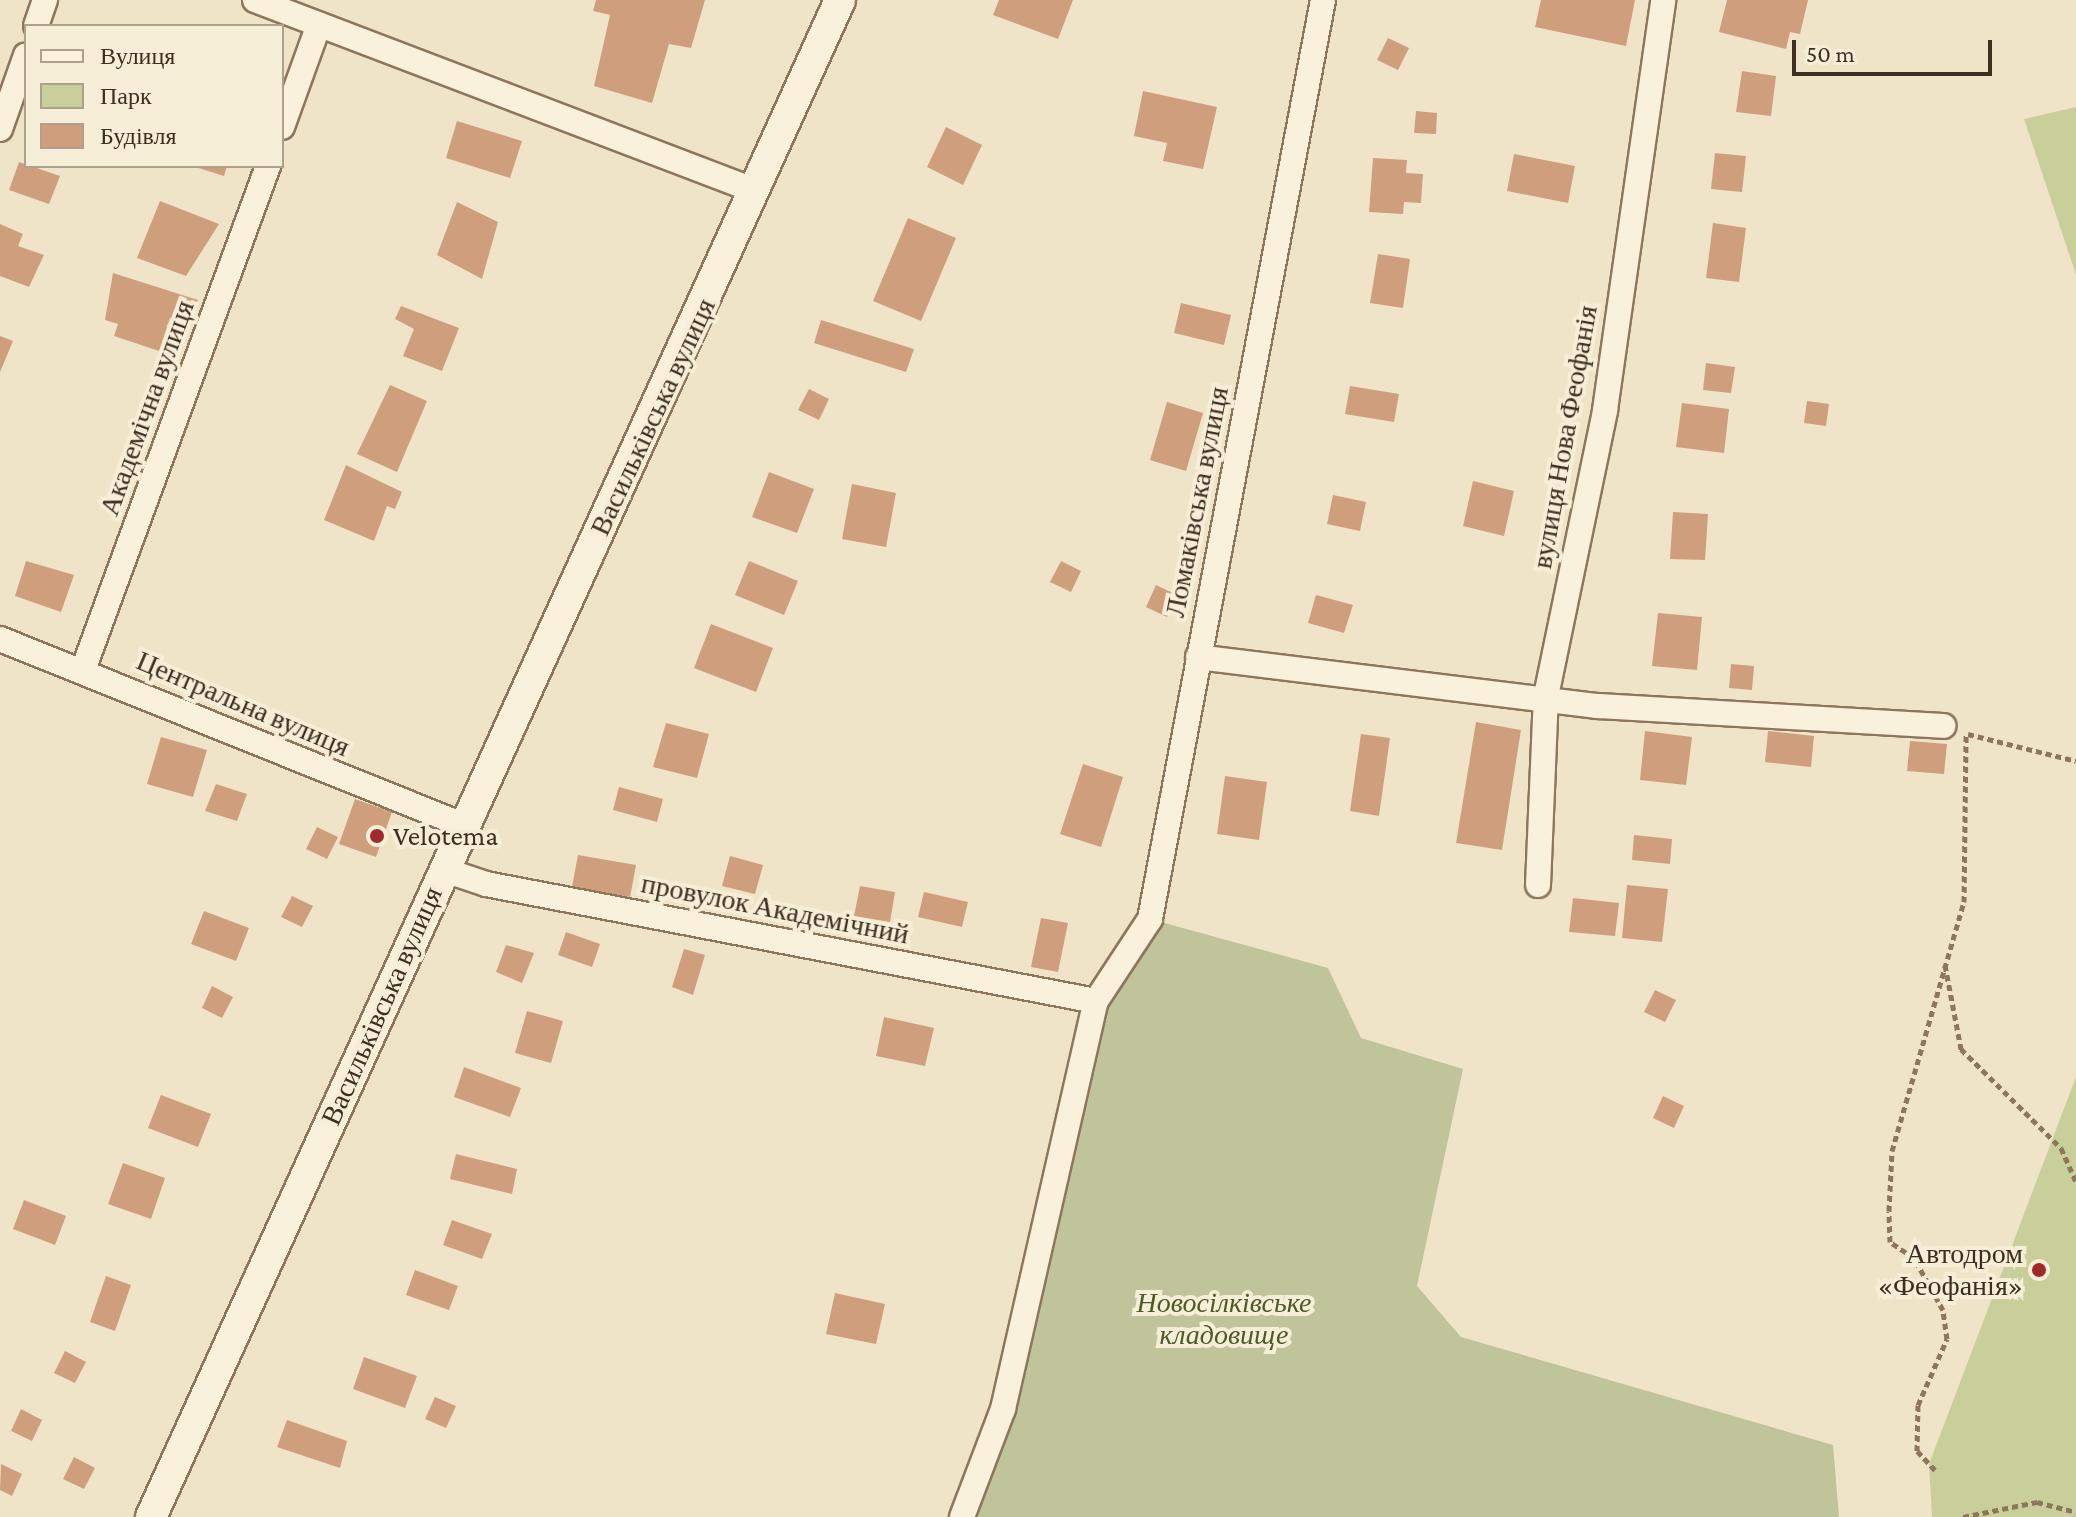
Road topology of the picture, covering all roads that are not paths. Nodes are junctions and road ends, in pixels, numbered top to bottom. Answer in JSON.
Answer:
{"nodes":[{"id":1,"x":45,"y":0,"type":"edge"},
{"id":2,"x":255,"y":0,"type":"edge"},
{"id":3,"x":840,"y":0,"type":"edge"},
{"id":4,"x":1323,"y":0,"type":"edge"},
{"id":5,"x":1663,"y":0,"type":"edge"},
{"id":6,"x":37,"y":24,"type":"edge"},
{"id":7,"x":319,"y":24,"type":"junction"},
{"id":8,"x":24,"y":61,"type":"edge"},
{"id":9,"x":284,"y":121,"type":"edge"},
{"id":10,"x":0,"y":129,"type":"edge"},
{"id":11,"x":267,"y":168,"type":"edge"},
{"id":12,"x":756,"y":191,"type":"junction"},
{"id":13,"x":0,"y":639,"type":"edge"},
{"id":14,"x":1198,"y":657,"type":"junction"},
{"id":15,"x":83,"y":670,"type":"junction"},
{"id":16,"x":1546,"y":696,"type":"junction"},
{"id":17,"x":1943,"y":726,"type":"road end"},
{"id":18,"x":462,"y":825,"type":"junction"},
{"id":19,"x":444,"y":870,"type":"junction"},
{"id":20,"x":1538,"y":885,"type":"dead end"},
{"id":21,"x":1096,"y":1001,"type":"junction"},
{"id":22,"x":151,"y":1517,"type":"edge"},
{"id":23,"x":962,"y":1517,"type":"edge"}],
"edges":[{"from":1,"to":6,"type":"street"},
{"from":2,"to":7,"type":"street"},
{"from":3,"to":12,"type":"street","name":"Васильківська вулиця"},
{"from":4,"to":14,"type":"street","name":"Ломаківська вулиця"},
{"from":5,"to":16,"type":"street","name":"вулиця Нова Феофанія"},
{"from":7,"to":9,"type":"street"},
{"from":7,"to":12,"type":"street"},
{"from":8,"to":10,"type":"street"},
{"from":11,"to":15,"type":"street","name":"Академічна вулиця"},
{"from":12,"to":18,"type":"street","name":"Васильківська вулиця"},
{"from":13,"to":15,"type":"street","name":"Центральна вулиця"},
{"from":14,"to":16,"type":"street"},
{"from":14,"to":21,"type":"street","name":"Ломаківська вулиця"},
{"from":15,"to":18,"type":"street","name":"Центральна вулиця"},
{"from":16,"to":17,"type":"street"},
{"from":16,"to":20,"type":"street","name":"вулиця Нова Феофанія"},
{"from":18,"to":19,"type":"street","name":"Васильківська вулиця"},
{"from":19,"to":21,"type":"street","name":"провулок Академічний"},
{"from":19,"to":22,"type":"street","name":"Васильківська вулиця"},
{"from":21,"to":23,"type":"street"}]}
